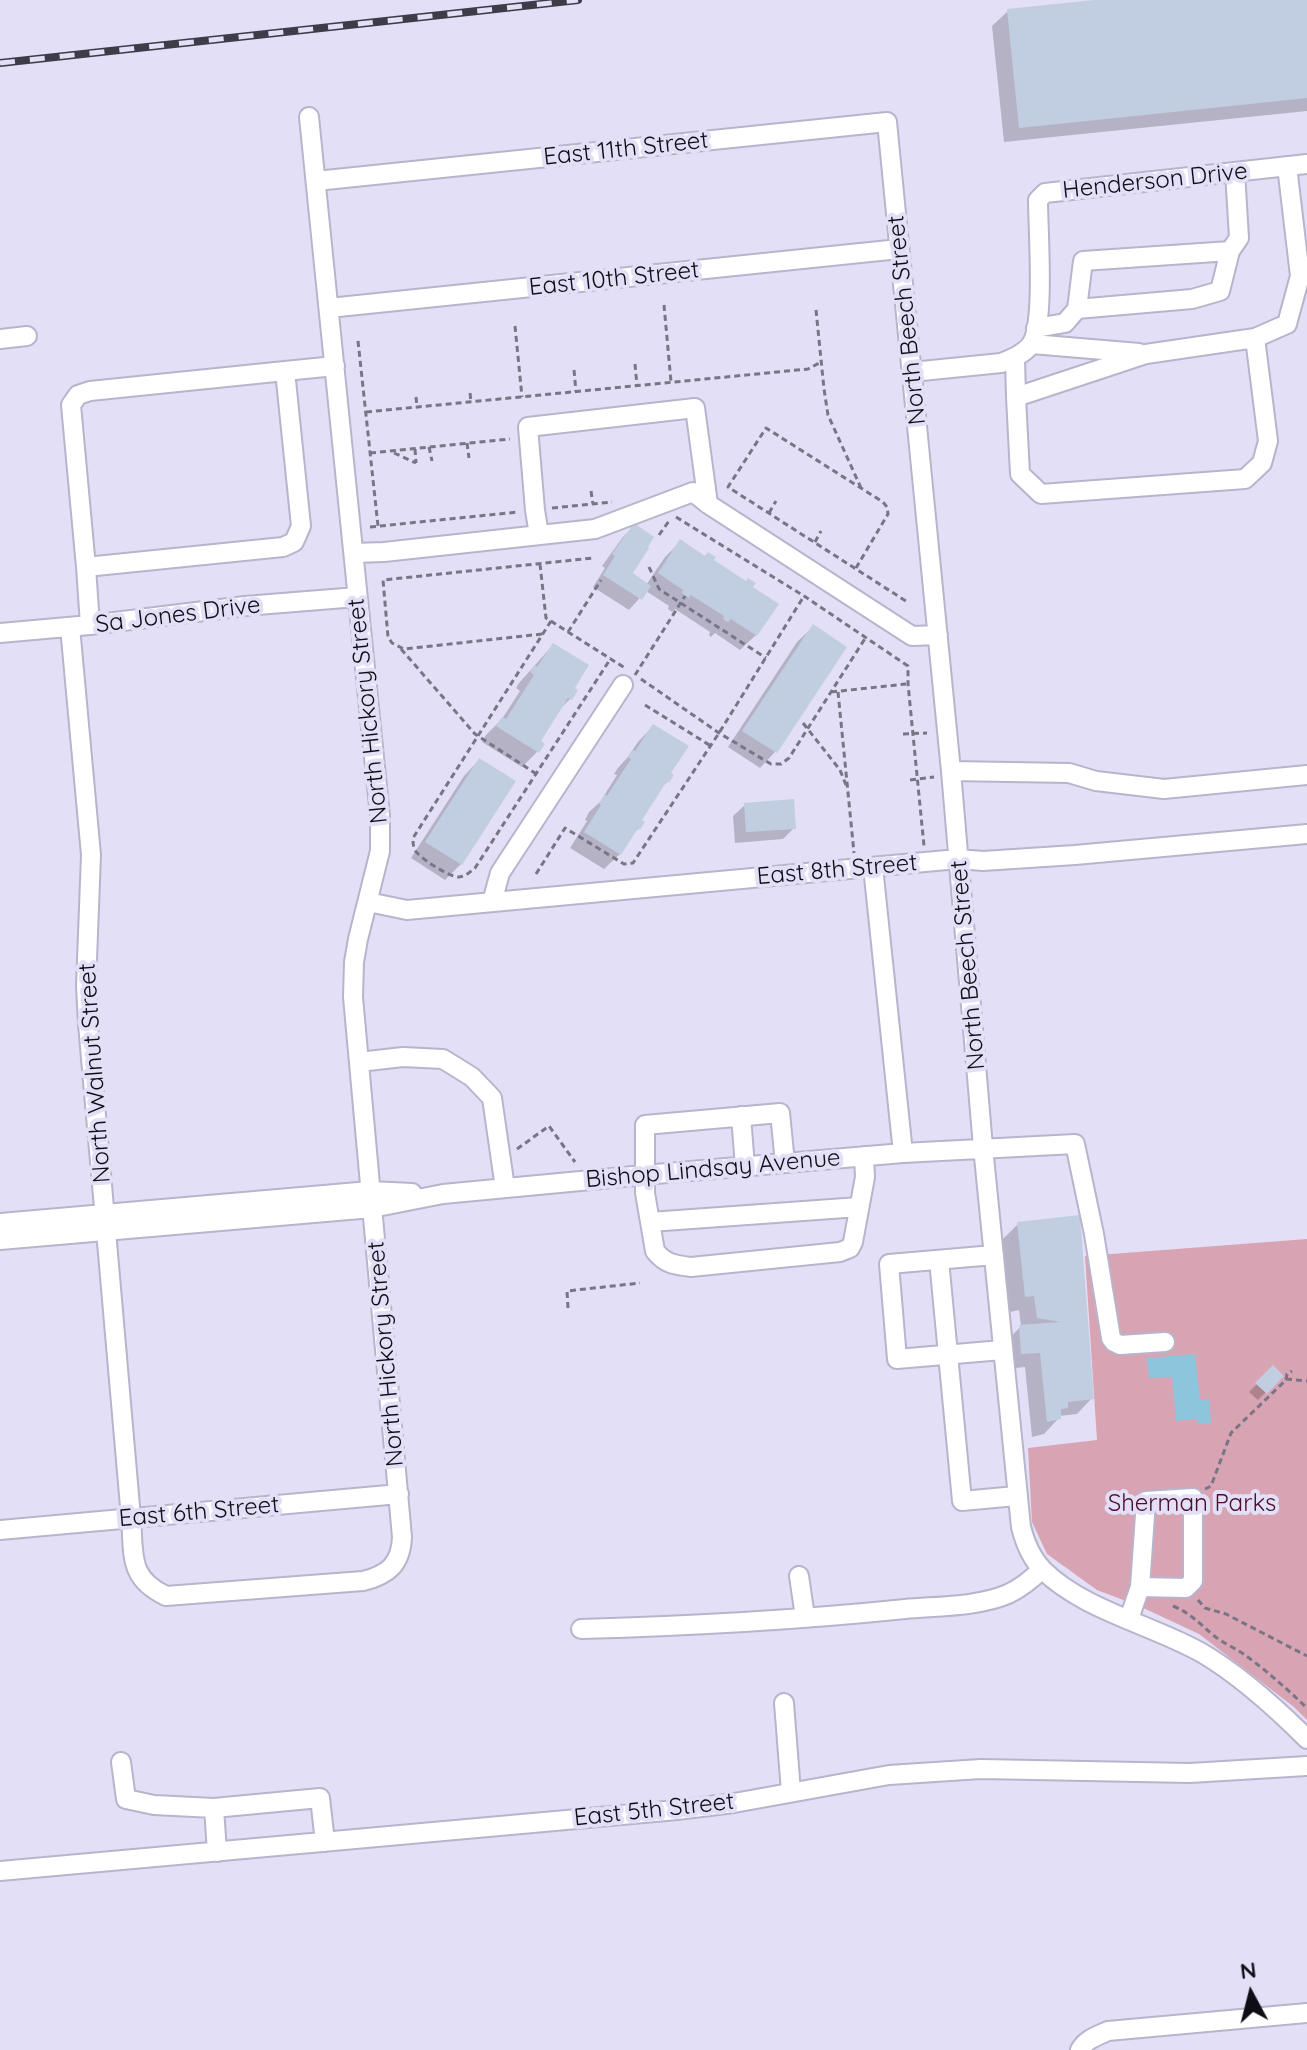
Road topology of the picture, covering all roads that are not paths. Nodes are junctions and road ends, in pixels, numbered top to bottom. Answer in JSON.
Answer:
{"nodes":[{"id":1,"x":309,"y":117,"type":"dead end"},
{"id":2,"x":1307,"y":164,"type":"edge"},
{"id":3,"x":1287,"y":166,"type":"junction"},
{"id":4,"x":892,"y":171,"type":"joint"},
{"id":5,"x":1235,"y":172,"type":"junction"},
{"id":6,"x":316,"y":181,"type":"junction"},
{"id":7,"x":899,"y":249,"type":"junction"},
{"id":8,"x":1230,"y":251,"type":"junction"},
{"id":9,"x":1303,"y":275,"type":"edge"},
{"id":10,"x":329,"y":308,"type":"junction"},
{"id":11,"x":1077,"y":309,"type":"junction"},
{"id":12,"x":27,"y":336,"type":"dead end"},
{"id":13,"x":1034,"y":336,"type":"junction"},
{"id":14,"x":1255,"y":338,"type":"junction"},
{"id":15,"x":0,"y":339,"type":"edge"},
{"id":16,"x":1146,"y":354,"type":"junction"},
{"id":17,"x":1015,"y":358,"type":"junction"},
{"id":18,"x":335,"y":366,"type":"junction"},
{"id":19,"x":285,"y":371,"type":"junction"},
{"id":20,"x":912,"y":372,"type":"junction"},
{"id":21,"x":1016,"y":397,"type":"junction"},
{"id":22,"x":708,"y":504,"type":"junction"},
{"id":23,"x":539,"y":535,"type":"junction"},
{"id":24,"x":354,"y":553,"type":"junction"},
{"id":25,"x":86,"y":567,"type":"junction"},
{"id":26,"x":357,"y":597,"type":"junction"},
{"id":27,"x":90,"y":625,"type":"junction"},
{"id":28,"x":70,"y":627,"type":"junction"},
{"id":29,"x":0,"y":633,"type":"edge"},
{"id":30,"x":938,"y":635,"type":"junction"},
{"id":31,"x":629,"y":680,"type":"road end"},
{"id":32,"x":943,"y":774,"type":"junction"},
{"id":33,"x":1307,"y":775,"type":"edge"},
{"id":34,"x":1307,"y":834,"type":"edge"},
{"id":35,"x":958,"y":859,"type":"junction"},
{"id":36,"x":873,"y":867,"type":"junction"},
{"id":37,"x":368,"y":902,"type":"junction"},
{"id":38,"x":492,"y":902,"type":"junction"},
{"id":39,"x":359,"y":1062,"type":"junction"},
{"id":40,"x":741,"y":1116,"type":"junction"},
{"id":41,"x":983,"y":1147,"type":"junction"},
{"id":42,"x":903,"y":1153,"type":"junction"},
{"id":43,"x":864,"y":1156,"type":"junction"},
{"id":44,"x":785,"y":1163,"type":"junction"},
{"id":45,"x":745,"y":1167,"type":"junction"},
{"id":46,"x":644,"y":1175,"type":"junction"},
{"id":47,"x":505,"y":1188,"type":"junction"},
{"id":48,"x":371,"y":1200,"type":"junction"},
{"id":49,"x":859,"y":1207,"type":"junction"},
{"id":50,"x":650,"y":1222,"type":"junction"},
{"id":51,"x":0,"y":1223,"type":"edge"},
{"id":52,"x":106,"y":1223,"type":"junction"},
{"id":53,"x":0,"y":1240,"type":"edge"},
{"id":54,"x":994,"y":1255,"type":"junction"},
{"id":55,"x":939,"y":1260,"type":"junction"},
{"id":56,"x":1165,"y":1342,"type":"dead end"},
{"id":57,"x":1002,"y":1350,"type":"junction"},
{"id":58,"x":948,"y":1355,"type":"junction"},
{"id":59,"x":399,"y":1494,"type":"junction"},
{"id":60,"x":1016,"y":1496,"type":"junction"},
{"id":61,"x":131,"y":1518,"type":"junction"},
{"id":62,"x":0,"y":1530,"type":"edge"},
{"id":63,"x":1042,"y":1569,"type":"junction"},
{"id":64,"x":799,"y":1576,"type":"dead end"},
{"id":65,"x":1140,"y":1587,"type":"junction"},
{"id":66,"x":805,"y":1617,"type":"junction"},
{"id":67,"x":1129,"y":1619,"type":"junction"},
{"id":68,"x":581,"y":1629,"type":"dead end"},
{"id":69,"x":784,"y":1703,"type":"dead end"},
{"id":70,"x":1307,"y":1739,"type":"edge"},
{"id":71,"x":121,"y":1762,"type":"dead end"},
{"id":72,"x":1307,"y":1766,"type":"edge"},
{"id":73,"x":791,"y":1792,"type":"junction"},
{"id":74,"x":214,"y":1808,"type":"junction"},
{"id":75,"x":325,"y":1842,"type":"junction"},
{"id":76,"x":217,"y":1852,"type":"junction"},
{"id":77,"x":0,"y":1871,"type":"edge"},
{"id":78,"x":1307,"y":2013,"type":"edge"},
{"id":79,"x":1080,"y":2050,"type":"edge"}],
"edges":[{"from":1,"to":6,"type":"street","name":"North Hickory Street"},
{"from":2,"to":3,"type":"street","name":"Henderson Drive"},
{"from":3,"to":5,"type":"street","name":"Henderson Drive"},
{"from":3,"to":9,"type":"street"},
{"from":4,"to":6,"type":"street","name":"East 11th Street"},
{"from":4,"to":7,"type":"street","name":"North Beech Street"},
{"from":5,"to":8,"type":"street"},
{"from":5,"to":13,"type":"street","name":"Henderson Drive"},
{"from":6,"to":10,"type":"street","name":"North Hickory Street"},
{"from":7,"to":10,"type":"street","name":"East 10th Street"},
{"from":7,"to":20,"type":"street","name":"North Beech Street"},
{"from":8,"to":11,"type":"street"},
{"from":8,"to":11,"type":"street"},
{"from":9,"to":14,"type":"street"},
{"from":10,"to":18,"type":"street","name":"North Hickory Street"},
{"from":11,"to":13,"type":"street"},
{"from":12,"to":15,"type":"street"},
{"from":13,"to":16,"type":"street"},
{"from":13,"to":17,"type":"street"},
{"from":14,"to":16,"type":"street"},
{"from":14,"to":21,"type":"street"},
{"from":16,"to":21,"type":"street"},
{"from":17,"to":20,"type":"street"},
{"from":17,"to":21,"type":"street"},
{"from":18,"to":19,"type":"street"},
{"from":18,"to":24,"type":"street","name":"North Hickory Street"},
{"from":19,"to":25,"type":"street"},
{"from":19,"to":25,"type":"street"},
{"from":20,"to":30,"type":"street","name":"North Beech Street"},
{"from":22,"to":23,"type":"street"},
{"from":22,"to":23,"type":"street"},
{"from":22,"to":30,"type":"street"},
{"from":23,"to":24,"type":"street"},
{"from":24,"to":26,"type":"street","name":"North Hickory Street"},
{"from":25,"to":27,"type":"street"},
{"from":26,"to":27,"type":"street","name":"Sa Jones Drive"},
{"from":26,"to":37,"type":"street","name":"North Hickory Street"},
{"from":27,"to":28,"type":"street","name":"Sa Jones Drive"},
{"from":28,"to":29,"type":"street","name":"Sa Jones Drive"},
{"from":28,"to":52,"type":"street","name":"North Walnut Street"},
{"from":30,"to":32,"type":"street","name":"North Beech Street"},
{"from":31,"to":38,"type":"street"},
{"from":32,"to":33,"type":"street"},
{"from":32,"to":35,"type":"street","name":"North Beech Street"},
{"from":34,"to":35,"type":"street","name":"East 8th Street"},
{"from":35,"to":36,"type":"street","name":"East 8th Street"},
{"from":35,"to":41,"type":"street","name":"North Beech Street"},
{"from":36,"to":38,"type":"street","name":"East 8th Street"},
{"from":36,"to":42,"type":"street"},
{"from":37,"to":38,"type":"street","name":"East 8th Street"},
{"from":37,"to":39,"type":"street","name":"North Hickory Street"},
{"from":39,"to":47,"type":"street"},
{"from":39,"to":48,"type":"street","name":"North Hickory Street"},
{"from":40,"to":44,"type":"street"},
{"from":40,"to":45,"type":"street"},
{"from":40,"to":46,"type":"street"},
{"from":41,"to":42,"type":"street","name":"Bishop Lindsay Avenue"},
{"from":41,"to":54,"type":"street","name":"North Beech Street"},
{"from":41,"to":56,"type":"street","name":"Bishop Lindsay Avenue"},
{"from":42,"to":43,"type":"street","name":"Bishop Lindsay Avenue"},
{"from":43,"to":44,"type":"street","name":"Bishop Lindsay Avenue"},
{"from":43,"to":49,"type":"street"},
{"from":44,"to":45,"type":"street","name":"Bishop Lindsay Avenue"},
{"from":45,"to":46,"type":"street","name":"Bishop Lindsay Avenue"},
{"from":46,"to":47,"type":"street","name":"Bishop Lindsay Avenue"},
{"from":46,"to":50,"type":"street"},
{"from":47,"to":48,"type":"street","name":"Bishop Lindsay Avenue"},
{"from":48,"to":52,"type":"street","name":"Bishop Lindsay Avenue"},
{"from":48,"to":59,"type":"street","name":"North Hickory Street"},
{"from":49,"to":50,"type":"street"},
{"from":49,"to":50,"type":"street"},
{"from":51,"to":52,"type":"street","name":"Bishop Lindsay Avenue"},
{"from":52,"to":53,"type":"street","name":"Bishop Lindsay Avenue"},
{"from":52,"to":61,"type":"street","name":"North Walnut Street"},
{"from":54,"to":55,"type":"street"},
{"from":54,"to":57,"type":"street","name":"North Beech Street"},
{"from":55,"to":58,"type":"street"},
{"from":55,"to":58,"type":"street"},
{"from":57,"to":58,"type":"street"},
{"from":57,"to":60,"type":"street","name":"North Beech Street"},
{"from":58,"to":60,"type":"street"},
{"from":59,"to":61,"type":"street","name":"East 6th Street"},
{"from":59,"to":61,"type":"street","name":"North Hickory Street"},
{"from":60,"to":63,"type":"street","name":"North Beech Street"},
{"from":61,"to":62,"type":"street","name":"East 6th Street"},
{"from":63,"to":66,"type":"street"},
{"from":63,"to":67,"type":"street","name":"North Beech Street"},
{"from":64,"to":66,"type":"street"},
{"from":65,"to":65,"type":"street"},
{"from":65,"to":67,"type":"street"},
{"from":66,"to":68,"type":"street"},
{"from":67,"to":70,"type":"street","name":"North Beech Street"},
{"from":69,"to":73,"type":"street"},
{"from":71,"to":74,"type":"street"},
{"from":72,"to":73,"type":"street","name":"East 5th Street"},
{"from":73,"to":75,"type":"street","name":"East 5th Street"},
{"from":74,"to":75,"type":"street"},
{"from":74,"to":76,"type":"street"},
{"from":75,"to":76,"type":"street","name":"East 5th Street"},
{"from":76,"to":77,"type":"street","name":"East 5th Street"},
{"from":78,"to":79,"type":"street"}]}
